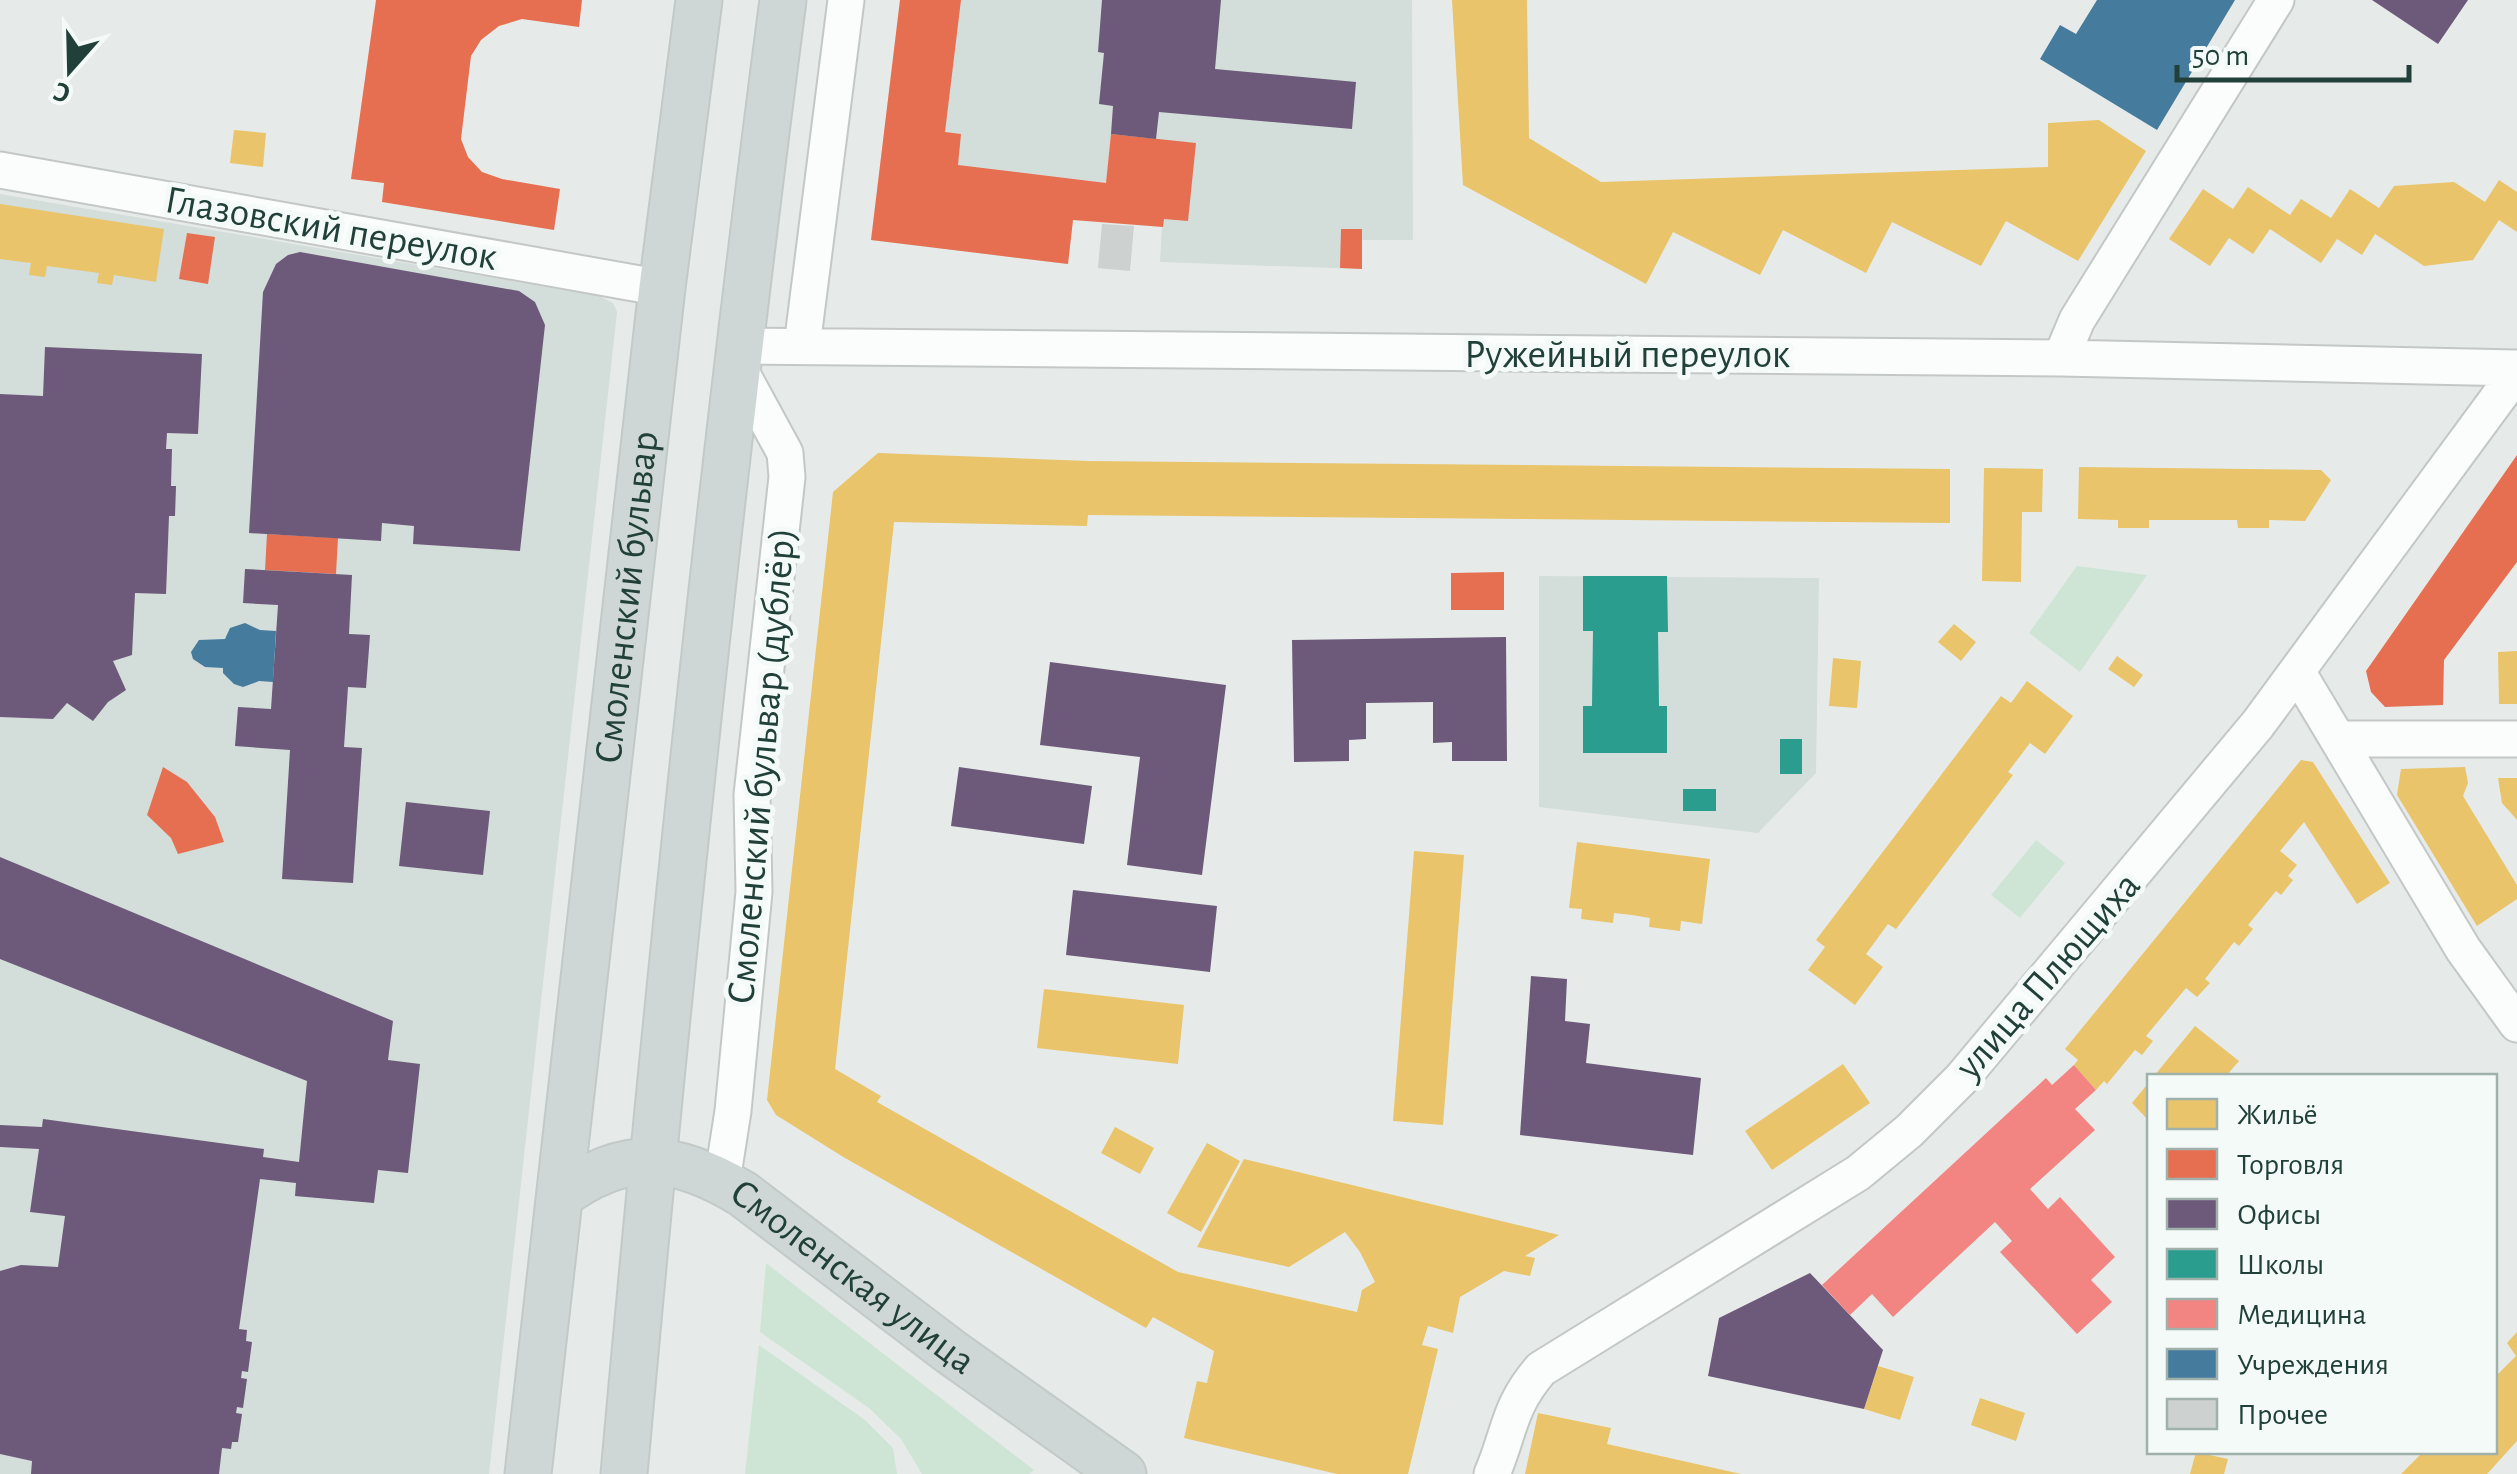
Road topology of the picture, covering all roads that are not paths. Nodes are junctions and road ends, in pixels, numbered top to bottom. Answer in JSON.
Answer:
{"nodes":[{"id":1,"x":699,"y":0,"type":"edge"},
{"id":2,"x":783,"y":0,"type":"edge"},
{"id":3,"x":846,"y":0,"type":"edge"},
{"id":4,"x":2276,"y":0,"type":"edge"},
{"id":5,"x":0,"y":170,"type":"edge"},
{"id":6,"x":662,"y":288,"type":"junction"},
{"id":7,"x":802,"y":346,"type":"junction"},
{"id":8,"x":736,"y":354,"type":"junction"},
{"id":9,"x":2061,"y":358,"type":"junction"},
{"id":10,"x":2517,"y":370,"type":"edge"},
{"id":11,"x":2298,"y":673,"type":"junction"},
{"id":12,"x":2517,"y":738,"type":"edge"},
{"id":13,"x":2338,"y":739,"type":"junction"},
{"id":14,"x":2517,"y":1024,"type":"edge"},
{"id":15,"x":652,"y":1161,"type":"junction"},
{"id":16,"x":722,"y":1181,"type":"junction"},
{"id":17,"x":560,"y":1196,"type":"junction"},
{"id":18,"x":528,"y":1474,"type":"edge"},
{"id":19,"x":624,"y":1474,"type":"edge"},
{"id":20,"x":1122,"y":1474,"type":"edge"},
{"id":21,"x":1492,"y":1474,"type":"edge"}],
"edges":[{"from":1,"to":6,"type":"main road","name":"Смоленский бульвар"},
{"from":2,"to":8,"type":"main road","name":"Смоленский бульвар"},
{"from":3,"to":7,"type":"street"},
{"from":4,"to":9,"type":"street"},
{"from":5,"to":6,"type":"street","name":"Глазовский переулок"},
{"from":6,"to":17,"type":"main road","name":"Смоленский бульвар"},
{"from":7,"to":8,"type":"street","name":"Ружейный переулок"},
{"from":7,"to":9,"type":"street","name":"Ружейный переулок"},
{"from":8,"to":15,"type":"main road","name":"Смоленский бульвар"},
{"from":8,"to":16,"type":"street","name":"Смоленский бульвар (дублёр)"},
{"from":9,"to":10,"type":"street","name":"Ружейный переулок"},
{"from":10,"to":11,"type":"street","name":"улица Плющиха"},
{"from":11,"to":13,"type":"street"},
{"from":11,"to":21,"type":"street","name":"улица Плющиха"},
{"from":12,"to":13,"type":"street"},
{"from":13,"to":14,"type":"street"},
{"from":15,"to":16,"type":"main road","name":"Смоленская улица"},
{"from":15,"to":17,"type":"main road","name":"Смоленская улица"},
{"from":15,"to":19,"type":"main road","name":"Смоленский бульвар"},
{"from":16,"to":20,"type":"main road","name":"Смоленская улица"},
{"from":17,"to":18,"type":"main road","name":"Смоленский бульвар"}]}
